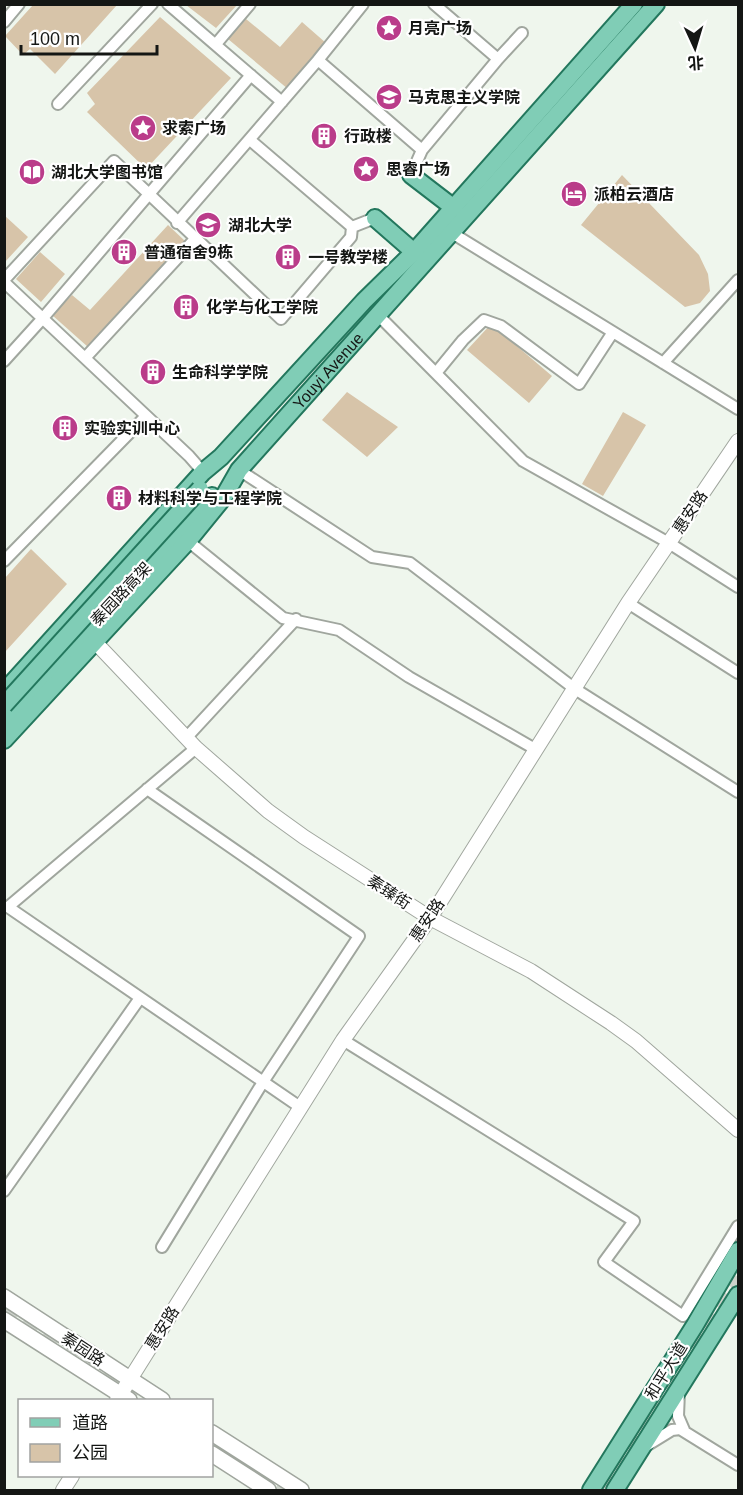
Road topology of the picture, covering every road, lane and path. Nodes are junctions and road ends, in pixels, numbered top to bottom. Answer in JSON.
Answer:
{"nodes":[{"id":1,"x":19,"y":4,"type":"edge"},
{"id":2,"x":152,"y":4,"type":"edge"},
{"id":3,"x":168,"y":4,"type":"edge"},
{"id":4,"x":250,"y":4,"type":"edge"},
{"id":5,"x":363,"y":4,"type":"edge"},
{"id":6,"x":435,"y":4,"type":"edge"},
{"id":7,"x":634,"y":4,"type":"edge"},
{"id":8,"x":656,"y":4,"type":"edge"},
{"id":9,"x":4,"y":22,"type":"edge"},
{"id":10,"x":522,"y":33,"type":"dead end"},
{"id":11,"x":216,"y":44,"type":"junction"},
{"id":12,"x":498,"y":59,"type":"junction"},
{"id":13,"x":318,"y":60,"type":"junction"},
{"id":14,"x":251,"y":75,"type":"junction"},
{"id":15,"x":282,"y":102,"type":"junction"},
{"id":16,"x":58,"y":104,"type":"dead end"},
{"id":17,"x":250,"y":140,"type":"junction"},
{"id":18,"x":422,"y":150,"type":"junction"},
{"id":19,"x":411,"y":175,"type":"joint"},
{"id":20,"x":148,"y":195,"type":"junction"},
{"id":21,"x":454,"y":208,"type":"junction"},
{"id":22,"x":375,"y":218,"type":"joint"},
{"id":23,"x":177,"y":223,"type":"junction"},
{"id":24,"x":352,"y":227,"type":"junction"},
{"id":25,"x":452,"y":233,"type":"junction"},
{"id":26,"x":195,"y":239,"type":"junction"},
{"id":27,"x":414,"y":252,"type":"junction"},
{"id":28,"x":738,"y":280,"type":"edge"},
{"id":29,"x":4,"y":281,"type":"edge"},
{"id":30,"x":378,"y":315,"type":"junction"},
{"id":31,"x":44,"y":318,"type":"junction"},
{"id":32,"x":613,"y":332,"type":"junction"},
{"id":33,"x":85,"y":358,"type":"junction"},
{"id":34,"x":4,"y":361,"type":"edge"},
{"id":35,"x":663,"y":363,"type":"junction"},
{"id":36,"x":436,"y":373,"type":"junction"},
{"id":37,"x":738,"y":409,"type":"edge"},
{"id":38,"x":146,"y":416,"type":"junction"},
{"id":39,"x":738,"y":441,"type":"edge"},
{"id":40,"x":221,"y":457,"type":"joint"},
{"id":41,"x":239,"y":470,"type":"junction"},
{"id":42,"x":204,"y":486,"type":"junction"},
{"id":43,"x":188,"y":541,"type":"junction"},
{"id":44,"x":669,"y":543,"type":"junction"},
{"id":45,"x":4,"y":561,"type":"edge"},
{"id":46,"x":738,"y":587,"type":"edge"},
{"id":47,"x":628,"y":603,"type":"junction"},
{"id":48,"x":297,"y":619,"type":"junction"},
{"id":49,"x":95,"y":642,"type":"junction"},
{"id":50,"x":738,"y":673,"type":"edge"},
{"id":51,"x":575,"y":689,"type":"junction"},
{"id":52,"x":4,"y":692,"type":"edge"},
{"id":53,"x":4,"y":705,"type":"edge"},
{"id":54,"x":4,"y":720,"type":"edge"},
{"id":55,"x":4,"y":740,"type":"edge"},
{"id":56,"x":191,"y":742,"type":"junction"},
{"id":57,"x":535,"y":749,"type":"junction"},
{"id":58,"x":147,"y":789,"type":"junction"},
{"id":59,"x":738,"y":792,"type":"edge"},
{"id":60,"x":429,"y":918,"type":"junction"},
{"id":61,"x":141,"y":998,"type":"junction"},
{"id":62,"x":343,"y":1040,"type":"junction"},
{"id":63,"x":262,"y":1082,"type":"junction"},
{"id":64,"x":300,"y":1107,"type":"junction"},
{"id":65,"x":738,"y":1130,"type":"edge"},
{"id":66,"x":4,"y":1191,"type":"edge"},
{"id":67,"x":738,"y":1226,"type":"edge"},
{"id":68,"x":162,"y":1247,"type":"dead end"},
{"id":69,"x":738,"y":1251,"type":"edge"},
{"id":70,"x":738,"y":1295,"type":"edge"},
{"id":71,"x":4,"y":1297,"type":"edge"},
{"id":72,"x":4,"y":1320,"type":"edge"},
{"id":73,"x":129,"y":1380,"type":"junction"},
{"id":74,"x":680,"y":1386,"type":"junction"},
{"id":75,"x":122,"y":1399,"type":"edge"},
{"id":76,"x":159,"y":1399,"type":"edge"},
{"id":77,"x":684,"y":1430,"type":"junction"},
{"id":78,"x":213,"y":1434,"type":"edge"},
{"id":79,"x":638,"y":1451,"type":"junction"},
{"id":80,"x":213,"y":1455,"type":"edge"},
{"id":81,"x":738,"y":1465,"type":"edge"},
{"id":82,"x":71,"y":1477,"type":"edge"},
{"id":83,"x":63,"y":1491,"type":"edge"},
{"id":84,"x":268,"y":1491,"type":"edge"},
{"id":85,"x":301,"y":1491,"type":"edge"},
{"id":86,"x":591,"y":1491,"type":"edge"},
{"id":87,"x":615,"y":1491,"type":"edge"}],
"edges":[{"from":1,"to":9,"type":"street"},
{"from":2,"to":16,"type":"street"},
{"from":3,"to":11,"type":"street"},
{"from":4,"to":11,"type":"street"},
{"from":5,"to":13,"type":"street"},
{"from":6,"to":12,"type":"street"},
{"from":7,"to":21,"type":"main road","name":"Youyi Avenue"},
{"from":8,"to":25,"type":"main road","name":"Youyi Avenue"},
{"from":10,"to":12,"type":"street"},
{"from":11,"to":14,"type":"street"},
{"from":12,"to":18,"type":"street"},
{"from":13,"to":15,"type":"street"},
{"from":13,"to":18,"type":"street"},
{"from":14,"to":15,"type":"street"},
{"from":14,"to":20,"type":"street"},
{"from":15,"to":17,"type":"street"},
{"from":17,"to":23,"type":"street"},
{"from":17,"to":24,"type":"street"},
{"from":18,"to":19,"type":"street"},
{"from":19,"to":21,"type":"main road"},
{"from":20,"to":23,"type":"street"},
{"from":20,"to":29,"type":"street"},
{"from":20,"to":31,"type":"street"},
{"from":21,"to":27,"type":"main road","name":"Youyi Avenue"},
{"from":22,"to":24,"type":"street"},
{"from":22,"to":27,"type":"main road"},
{"from":23,"to":26,"type":"street"},
{"from":24,"to":26,"type":"street"},
{"from":25,"to":30,"type":"main road","name":"Youyi Avenue"},
{"from":25,"to":32,"type":"street"},
{"from":26,"to":33,"type":"street"},
{"from":27,"to":40,"type":"main road","name":"Youyi Avenue"},
{"from":28,"to":35,"type":"street"},
{"from":29,"to":31,"type":"street"},
{"from":30,"to":36,"type":"street"},
{"from":30,"to":41,"type":"main road","name":"Youyi Avenue"},
{"from":31,"to":33,"type":"street"},
{"from":31,"to":34,"type":"street"},
{"from":32,"to":35,"type":"street"},
{"from":32,"to":36,"type":"street"},
{"from":33,"to":38,"type":"street"},
{"from":35,"to":37,"type":"street"},
{"from":36,"to":44,"type":"street"},
{"from":38,"to":42,"type":"street"},
{"from":38,"to":45,"type":"street"},
{"from":39,"to":44,"type":"street","name":"惠安路"},
{"from":40,"to":42,"type":"main road","name":"秦园路高架"},
{"from":41,"to":42,"type":"main road","name":"秦园路高架"},
{"from":41,"to":43,"type":"main road","name":"Youyi Avenue"},
{"from":41,"to":51,"type":"street"},
{"from":42,"to":52,"type":"main road"},
{"from":42,"to":53,"type":"main road","name":"秦园路高架","bridge":true},
{"from":42,"to":54,"type":"main road","name":"秦园路高架"},
{"from":43,"to":48,"type":"street"},
{"from":43,"to":49,"type":"main road","name":"Youyi Avenue"},
{"from":44,"to":46,"type":"street"},
{"from":44,"to":47,"type":"street","name":"惠安路"},
{"from":47,"to":50,"type":"street"},
{"from":47,"to":51,"type":"street","name":"惠安路"},
{"from":48,"to":56,"type":"street"},
{"from":48,"to":57,"type":"street"},
{"from":49,"to":55,"type":"main road","name":"Youyi Avenue"},
{"from":49,"to":56,"type":"street","name":"秦臻街"},
{"from":51,"to":57,"type":"street","name":"惠安路"},
{"from":51,"to":59,"type":"street"},
{"from":56,"to":58,"type":"street"},
{"from":56,"to":60,"type":"street","name":"秦臻街"},
{"from":57,"to":60,"type":"street","name":"惠安路"},
{"from":58,"to":61,"type":"street"},
{"from":58,"to":63,"type":"street"},
{"from":60,"to":62,"type":"street","name":"惠安路"},
{"from":60,"to":65,"type":"street","name":"秦臻街"},
{"from":61,"to":63,"type":"street"},
{"from":61,"to":66,"type":"street"},
{"from":62,"to":64,"type":"street","name":"惠安路"},
{"from":62,"to":67,"type":"street"},
{"from":63,"to":64,"type":"street"},
{"from":63,"to":68,"type":"street"},
{"from":64,"to":73,"type":"street","name":"惠安路"},
{"from":69,"to":86,"type":"main road","name":"和平大道"},
{"from":70,"to":74,"type":"main road","name":"和平大道"},
{"from":71,"to":73,"type":"main road","name":"秦园路"},
{"from":72,"to":75,"type":"main road","name":"秦园路"},
{"from":73,"to":75,"type":"street","name":"惠安路"},
{"from":73,"to":76,"type":"main road","name":"秦园路"},
{"from":74,"to":77,"type":"street"},
{"from":74,"to":79,"type":"main road","name":"和平大道"},
{"from":77,"to":79,"type":"street"},
{"from":77,"to":81,"type":"street"},
{"from":78,"to":85,"type":"main road"},
{"from":79,"to":87,"type":"main road","name":"和平大道"},
{"from":80,"to":84,"type":"main road"},
{"from":82,"to":83,"type":"street"}]}
